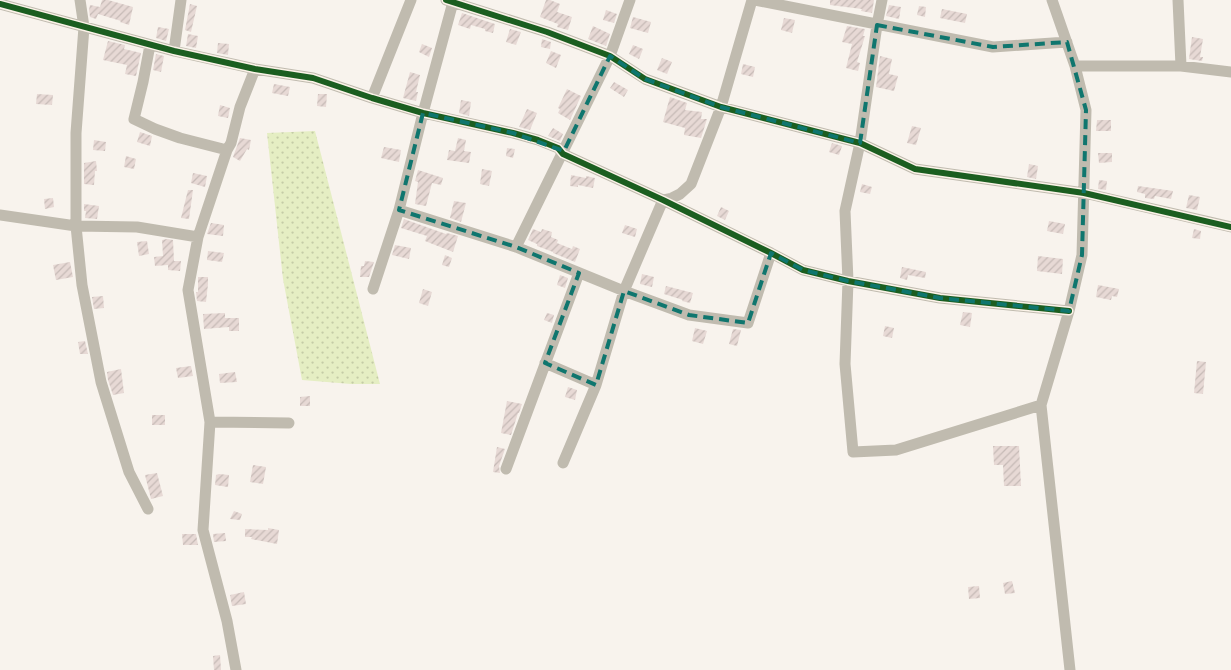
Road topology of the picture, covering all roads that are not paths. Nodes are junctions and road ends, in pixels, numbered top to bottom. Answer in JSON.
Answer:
{"nodes":[{"id":1,"x":80,"y":0,"type":"edge"},
{"id":2,"x":181,"y":0,"type":"edge"},
{"id":3,"x":411,"y":0,"type":"edge"},
{"id":4,"x":630,"y":0,"type":"edge"},
{"id":5,"x":754,"y":0,"type":"edge"},
{"id":6,"x":882,"y":0,"type":"edge"},
{"id":7,"x":1052,"y":0,"type":"edge"},
{"id":8,"x":1178,"y":0,"type":"edge"},
{"id":9,"x":450,"y":1,"type":"edge"},
{"id":10,"x":0,"y":4,"type":"edge"},
{"id":11,"x":877,"y":25,"type":"junction"},
{"id":12,"x":84,"y":27,"type":"junction"},
{"id":13,"x":1067,"y":42,"type":"junction"},
{"id":14,"x":150,"y":45,"type":"junction"},
{"id":15,"x":174,"y":51,"type":"junction"},
{"id":16,"x":610,"y":56,"type":"junction"},
{"id":17,"x":1076,"y":66,"type":"junction"},
{"id":18,"x":1181,"y":66,"type":"junction"},
{"id":19,"x":255,"y":69,"type":"junction"},
{"id":20,"x":1231,"y":72,"type":"edge"},
{"id":21,"x":372,"y":98,"type":"junction"},
{"id":22,"x":721,"y":107,"type":"junction"},
{"id":23,"x":423,"y":113,"type":"junction"},
{"id":24,"x":860,"y":143,"type":"junction"},
{"id":25,"x":227,"y":150,"type":"junction"},
{"id":26,"x":563,"y":154,"type":"junction"},
{"id":27,"x":1084,"y":193,"type":"junction"},
{"id":28,"x":663,"y":200,"type":"junction"},
{"id":29,"x":399,"y":210,"type":"junction"},
{"id":30,"x":0,"y":215,"type":"edge"},
{"id":31,"x":76,"y":226,"type":"junction"},
{"id":32,"x":1231,"y":227,"type":"edge"},
{"id":33,"x":198,"y":237,"type":"junction"},
{"id":34,"x":516,"y":247,"type":"junction"},
{"id":35,"x":771,"y":253,"type":"junction"},
{"id":36,"x":579,"y":273,"type":"junction"},
{"id":37,"x":848,"y":282,"type":"junction"},
{"id":38,"x":373,"y":289,"type":"dead end"},
{"id":39,"x":624,"y":291,"type":"junction"},
{"id":40,"x":1069,"y":311,"type":"junction"},
{"id":41,"x":545,"y":363,"type":"junction"},
{"id":42,"x":596,"y":385,"type":"junction"},
{"id":43,"x":1041,"y":405,"type":"junction"},
{"id":44,"x":210,"y":422,"type":"junction"},
{"id":45,"x":289,"y":424,"type":"dead end"},
{"id":46,"x":563,"y":463,"type":"dead end"},
{"id":47,"x":506,"y":469,"type":"dead end"},
{"id":48,"x":148,"y":509,"type":"dead end"},
{"id":49,"x":236,"y":670,"type":"edge"},
{"id":50,"x":1070,"y":670,"type":"edge"}],
"edges":[{"from":1,"to":12,"type":"street"},
{"from":2,"to":15,"type":"street"},
{"from":3,"to":21,"type":"street"},
{"from":4,"to":16,"type":"street"},
{"from":5,"to":11,"type":"street"},
{"from":5,"to":22,"type":"street"},
{"from":6,"to":11,"type":"street"},
{"from":7,"to":13,"type":"street"},
{"from":8,"to":18,"type":"street"},
{"from":9,"to":16,"type":"street"},
{"from":9,"to":23,"type":"street"},
{"from":10,"to":12,"type":"street"},
{"from":11,"to":13,"type":"street"},
{"from":11,"to":24,"type":"street"},
{"from":12,"to":14,"type":"street"},
{"from":12,"to":31,"type":"street"},
{"from":13,"to":17,"type":"street"},
{"from":14,"to":15,"type":"street"},
{"from":14,"to":25,"type":"street"},
{"from":15,"to":19,"type":"street"},
{"from":16,"to":22,"type":"street"},
{"from":16,"to":26,"type":"street"},
{"from":17,"to":18,"type":"street"},
{"from":17,"to":27,"type":"street"},
{"from":18,"to":20,"type":"street"},
{"from":19,"to":21,"type":"street"},
{"from":19,"to":25,"type":"street"},
{"from":21,"to":23,"type":"street"},
{"from":22,"to":24,"type":"street"},
{"from":22,"to":28,"type":"street"},
{"from":23,"to":26,"type":"street"},
{"from":23,"to":29,"type":"street"},
{"from":24,"to":27,"type":"street"},
{"from":24,"to":37,"type":"street"},
{"from":25,"to":33,"type":"street"},
{"from":26,"to":28,"type":"street"},
{"from":26,"to":34,"type":"street"},
{"from":27,"to":32,"type":"street"},
{"from":27,"to":40,"type":"street"},
{"from":28,"to":35,"type":"street"},
{"from":28,"to":39,"type":"street"},
{"from":29,"to":34,"type":"street"},
{"from":29,"to":38,"type":"street"},
{"from":30,"to":31,"type":"street"},
{"from":31,"to":33,"type":"street"},
{"from":31,"to":48,"type":"street"},
{"from":33,"to":44,"type":"street"},
{"from":34,"to":36,"type":"street"},
{"from":35,"to":37,"type":"street"},
{"from":35,"to":39,"type":"street"},
{"from":36,"to":39,"type":"street"},
{"from":36,"to":41,"type":"street"},
{"from":37,"to":40,"type":"street"},
{"from":37,"to":43,"type":"street"},
{"from":39,"to":42,"type":"street"},
{"from":40,"to":43,"type":"street"},
{"from":41,"to":42,"type":"street"},
{"from":41,"to":47,"type":"street"},
{"from":42,"to":46,"type":"street"},
{"from":43,"to":50,"type":"street"},
{"from":44,"to":45,"type":"street"},
{"from":44,"to":49,"type":"street"}]}
